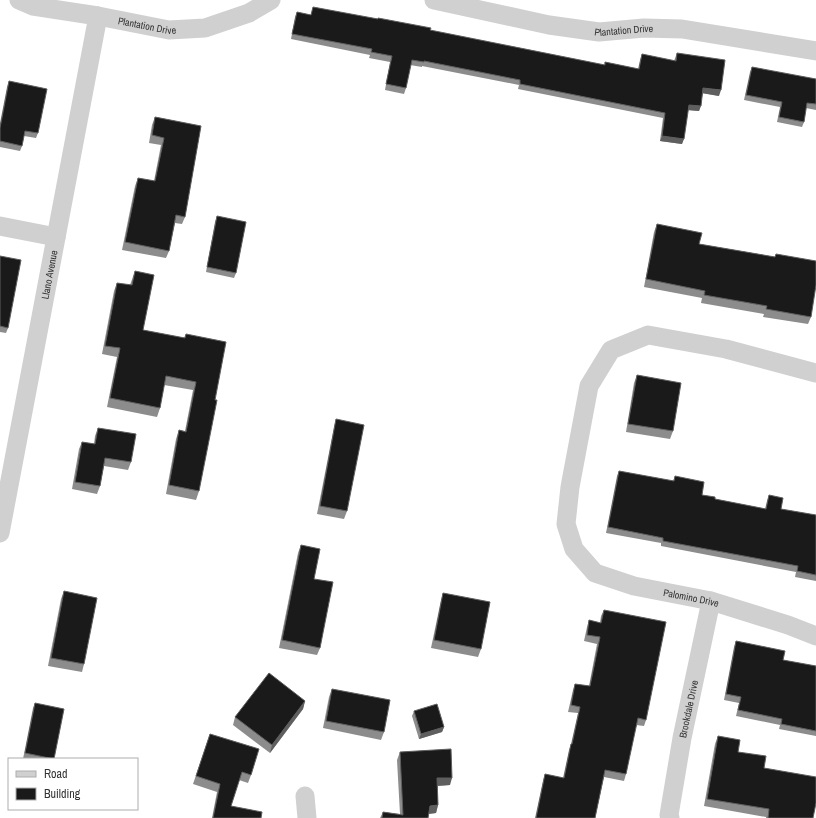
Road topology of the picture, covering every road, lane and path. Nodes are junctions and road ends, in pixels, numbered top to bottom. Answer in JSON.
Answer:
{"nodes":[{"id":1,"x":19,"y":0,"type":"edge"},
{"id":2,"x":271,"y":0,"type":"edge"},
{"id":3,"x":434,"y":0,"type":"edge"},
{"id":4,"x":98,"y":16,"type":"junction"},
{"id":5,"x":816,"y":52,"type":"edge"},
{"id":6,"x":0,"y":226,"type":"edge"},
{"id":7,"x":56,"y":237,"type":"junction"},
{"id":8,"x":816,"y":373,"type":"edge"},
{"id":9,"x":0,"y":533,"type":"edge"},
{"id":10,"x":711,"y":601,"type":"junction"},
{"id":11,"x":816,"y":636,"type":"edge"},
{"id":12,"x":305,"y":796,"type":"dead end"},
{"id":13,"x":307,"y":818,"type":"edge"},
{"id":14,"x":670,"y":818,"type":"edge"}],
"edges":[{"from":1,"to":4,"type":"street","name":"Plantation Drive"},
{"from":2,"to":4,"type":"street","name":"Plantation Drive"},
{"from":3,"to":5,"type":"street","name":"Plantation Drive"},
{"from":4,"to":7,"type":"street","name":"Llano Avenue"},
{"from":6,"to":7,"type":"street"},
{"from":7,"to":9,"type":"street","name":"Llano Avenue"},
{"from":8,"to":10,"type":"street","name":"Palomino Drive"},
{"from":10,"to":11,"type":"street","name":"Palomino Drive"},
{"from":10,"to":14,"type":"street","name":"Brookdale Drive"},
{"from":12,"to":13,"type":"street"}]}
